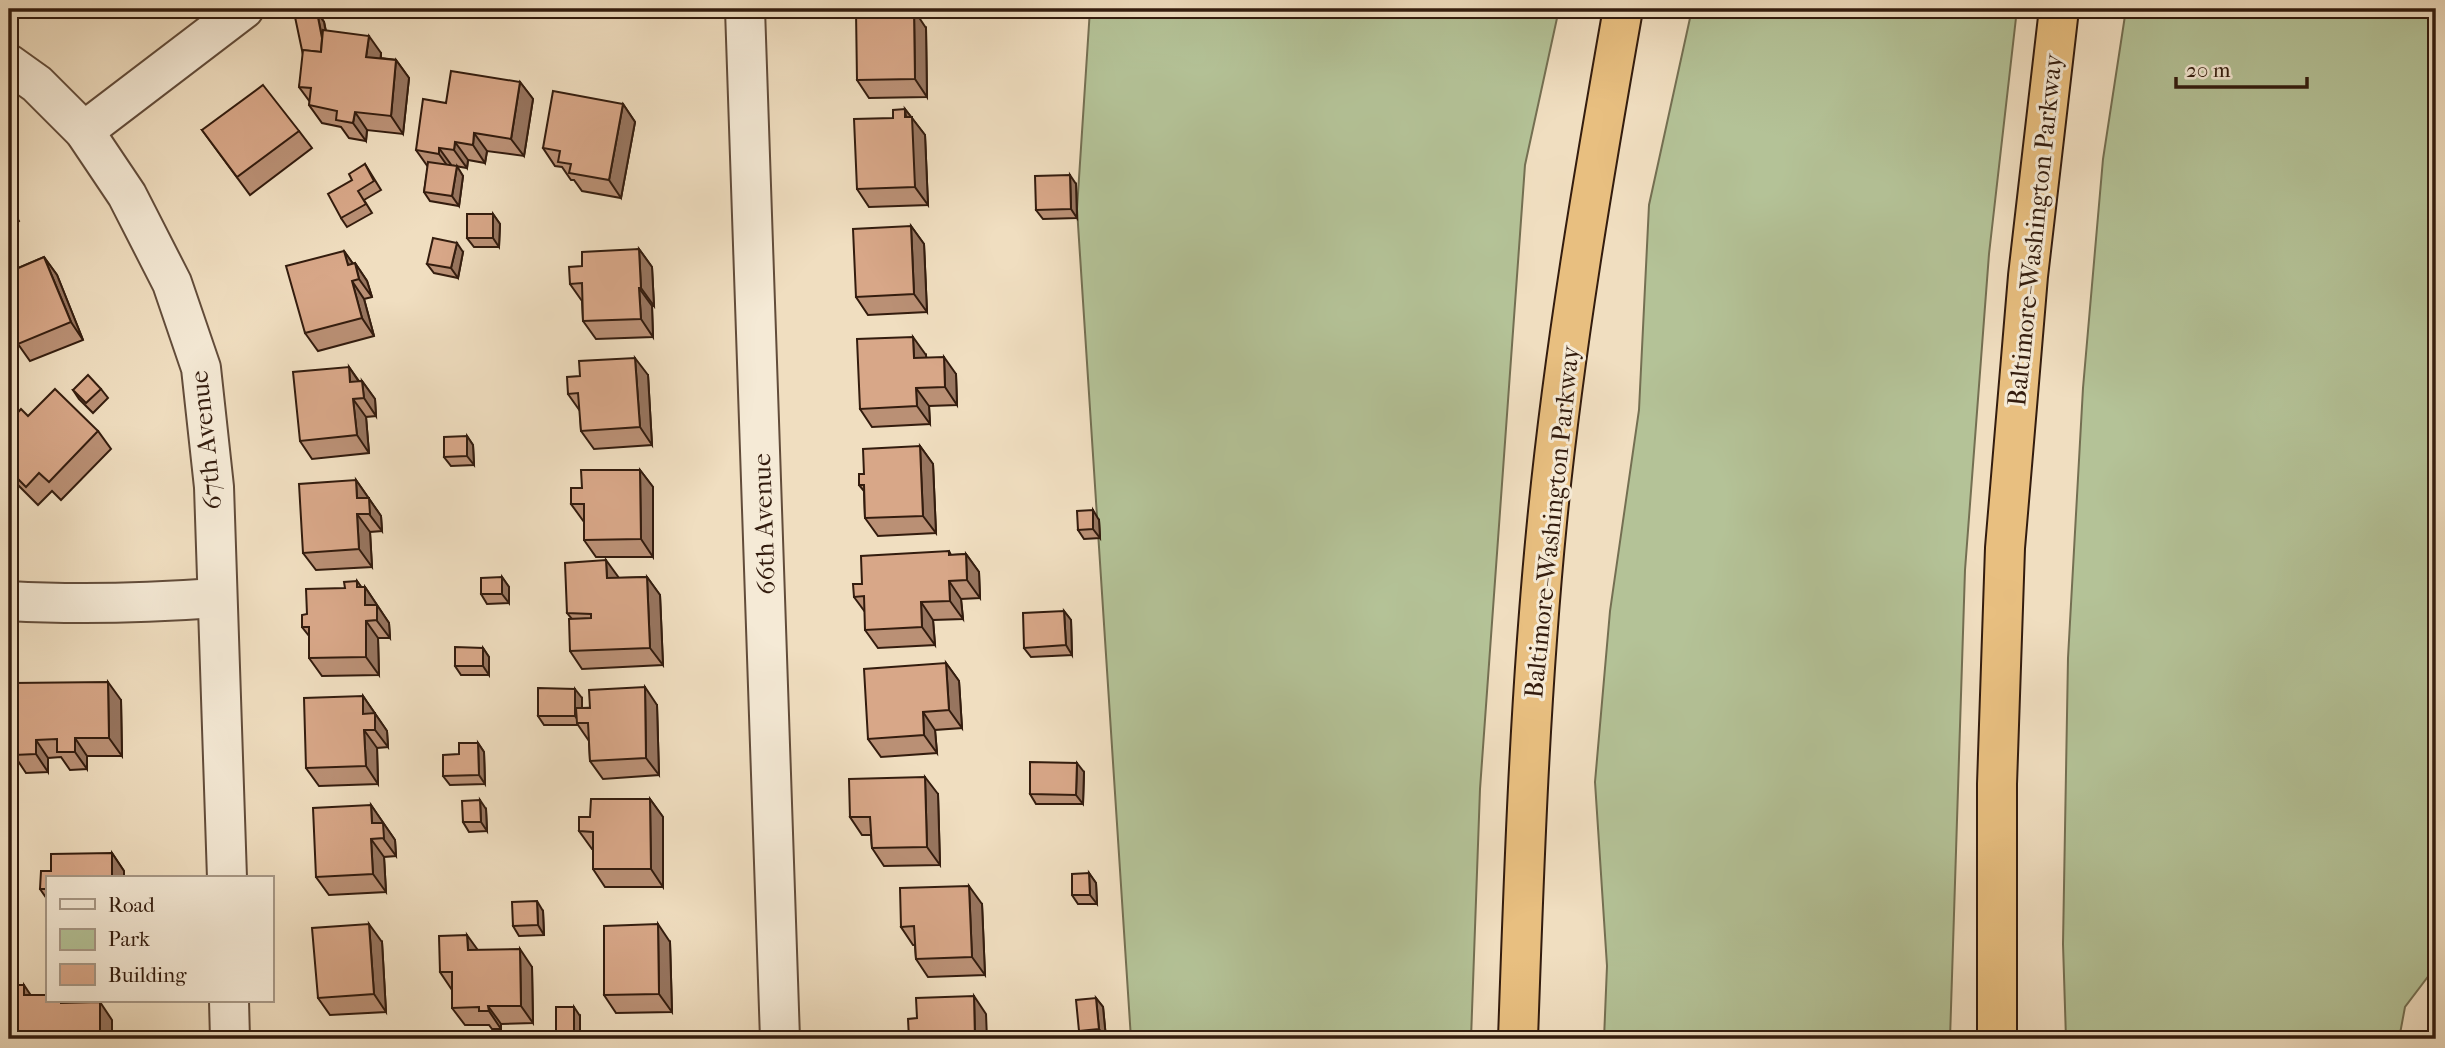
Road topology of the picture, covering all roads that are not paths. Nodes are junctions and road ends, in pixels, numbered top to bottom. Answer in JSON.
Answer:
{"nodes":[{"id":1,"x":244,"y":9,"type":"edge"},
{"id":2,"x":745,"y":9,"type":"edge"},
{"id":3,"x":1623,"y":9,"type":"edge"},
{"id":4,"x":2059,"y":9,"type":"edge"},
{"id":5,"x":9,"y":64,"type":"edge"},
{"id":6,"x":84,"y":131,"type":"junction"},
{"id":7,"x":216,"y":598,"type":"junction"},
{"id":8,"x":9,"y":601,"type":"edge"},
{"id":9,"x":227,"y":876,"type":"edge"},
{"id":10,"x":229,"y":1002,"type":"edge"},
{"id":11,"x":230,"y":1039,"type":"edge"},
{"id":12,"x":780,"y":1039,"type":"edge"},
{"id":13,"x":1518,"y":1039,"type":"edge"},
{"id":14,"x":1997,"y":1039,"type":"edge"}],
"edges":[{"from":1,"to":6,"type":"street"},
{"from":2,"to":12,"type":"street","name":"66th Avenue"},
{"from":3,"to":13,"type":"highway","name":"Baltimore-Washington Parkway"},
{"from":4,"to":14,"type":"highway","name":"Baltimore-Washington Parkway"},
{"from":5,"to":6,"type":"street","name":"67th Avenue"},
{"from":6,"to":7,"type":"street","name":"67th Avenue"},
{"from":7,"to":8,"type":"street"},
{"from":7,"to":9,"type":"street","name":"67th Avenue"},
{"from":10,"to":11,"type":"street"}]}
